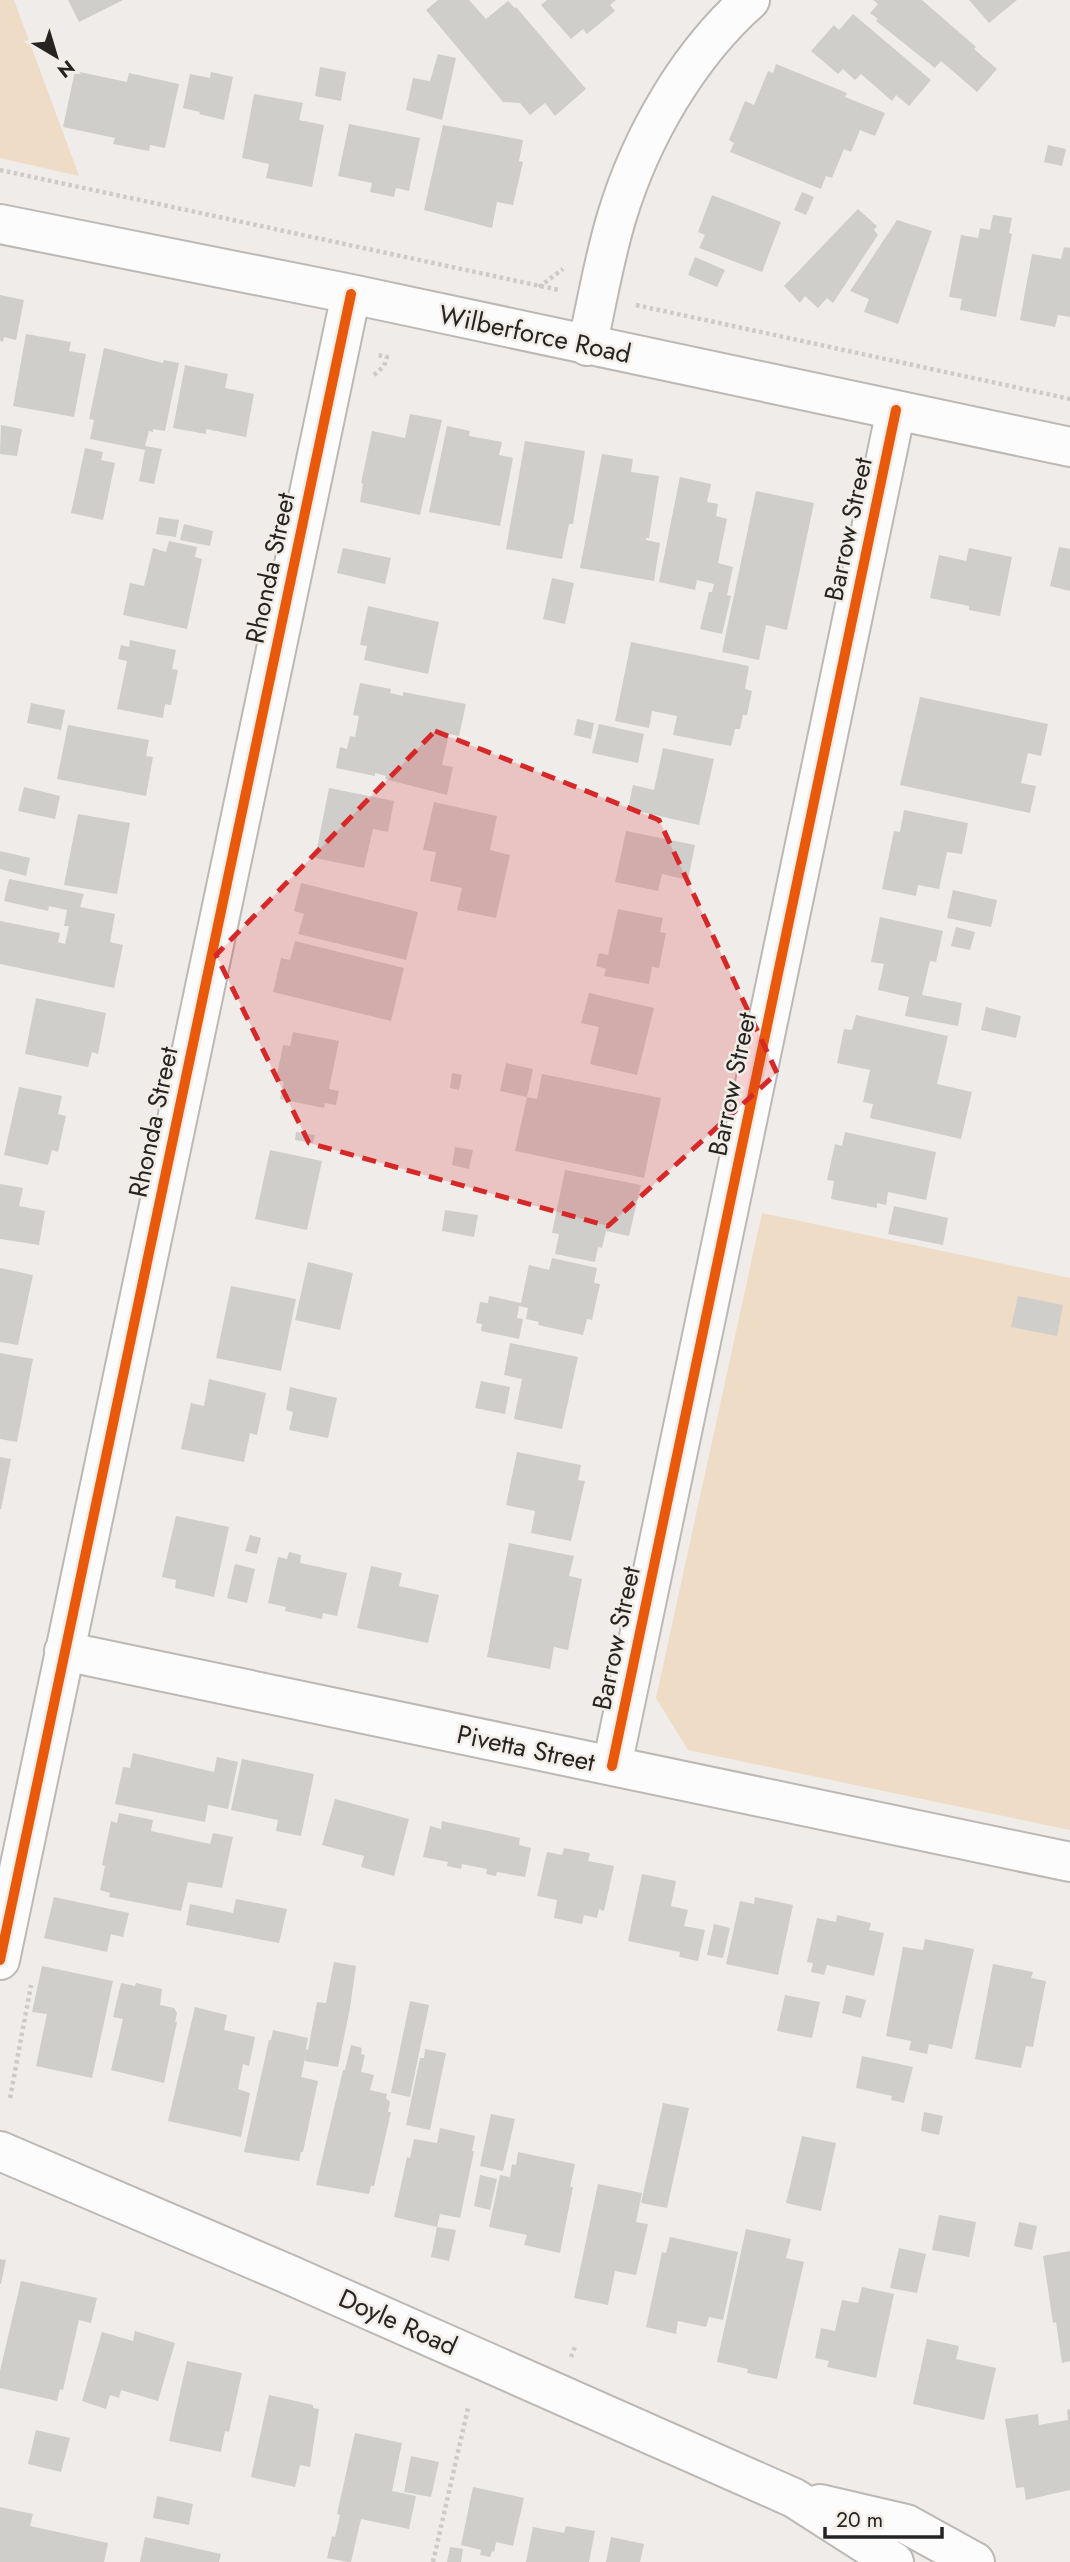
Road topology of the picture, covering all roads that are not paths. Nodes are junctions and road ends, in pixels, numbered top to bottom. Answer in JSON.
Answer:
{"nodes":[{"id":1,"x":750,"y":0,"type":"edge"},
{"id":2,"x":0,"y":224,"type":"edge"},
{"id":3,"x":351,"y":294,"type":"junction"},
{"id":4,"x":587,"y":346,"type":"junction"},
{"id":5,"x":897,"y":410,"type":"junction"},
{"id":6,"x":1070,"y":447,"type":"edge"},
{"id":7,"x":64,"y":1651,"type":"junction"},
{"id":8,"x":612,"y":1766,"type":"junction"},
{"id":9,"x":1070,"y":1862,"type":"edge"},
{"id":10,"x":0,"y":1960,"type":"edge"},
{"id":11,"x":0,"y":2151,"type":"edge"},
{"id":12,"x":794,"y":2498,"type":"junction"},
{"id":13,"x":894,"y":2562,"type":"edge"},
{"id":14,"x":975,"y":2562,"type":"edge"}],
"edges":[{"from":1,"to":4,"type":"street"},
{"from":2,"to":3,"type":"street","name":"Wilberforce Road"},
{"from":3,"to":4,"type":"street","name":"Wilberforce Road"},
{"from":3,"to":7,"type":"street","name":"Rhonda Street"},
{"from":4,"to":5,"type":"street","name":"Wilberforce Road"},
{"from":5,"to":6,"type":"street","name":"Wilberforce Road"},
{"from":5,"to":8,"type":"street","name":"Barrow Street"},
{"from":7,"to":8,"type":"street","name":"Pivetta Street"},
{"from":7,"to":10,"type":"street","name":"Rhonda Street"},
{"from":8,"to":9,"type":"street","name":"Pivetta Street"},
{"from":11,"to":12,"type":"street","name":"Doyle Road"},
{"from":12,"to":13,"type":"street","name":"Doyle Road"},
{"from":12,"to":14,"type":"street","name":"Doyle Road"}]}
